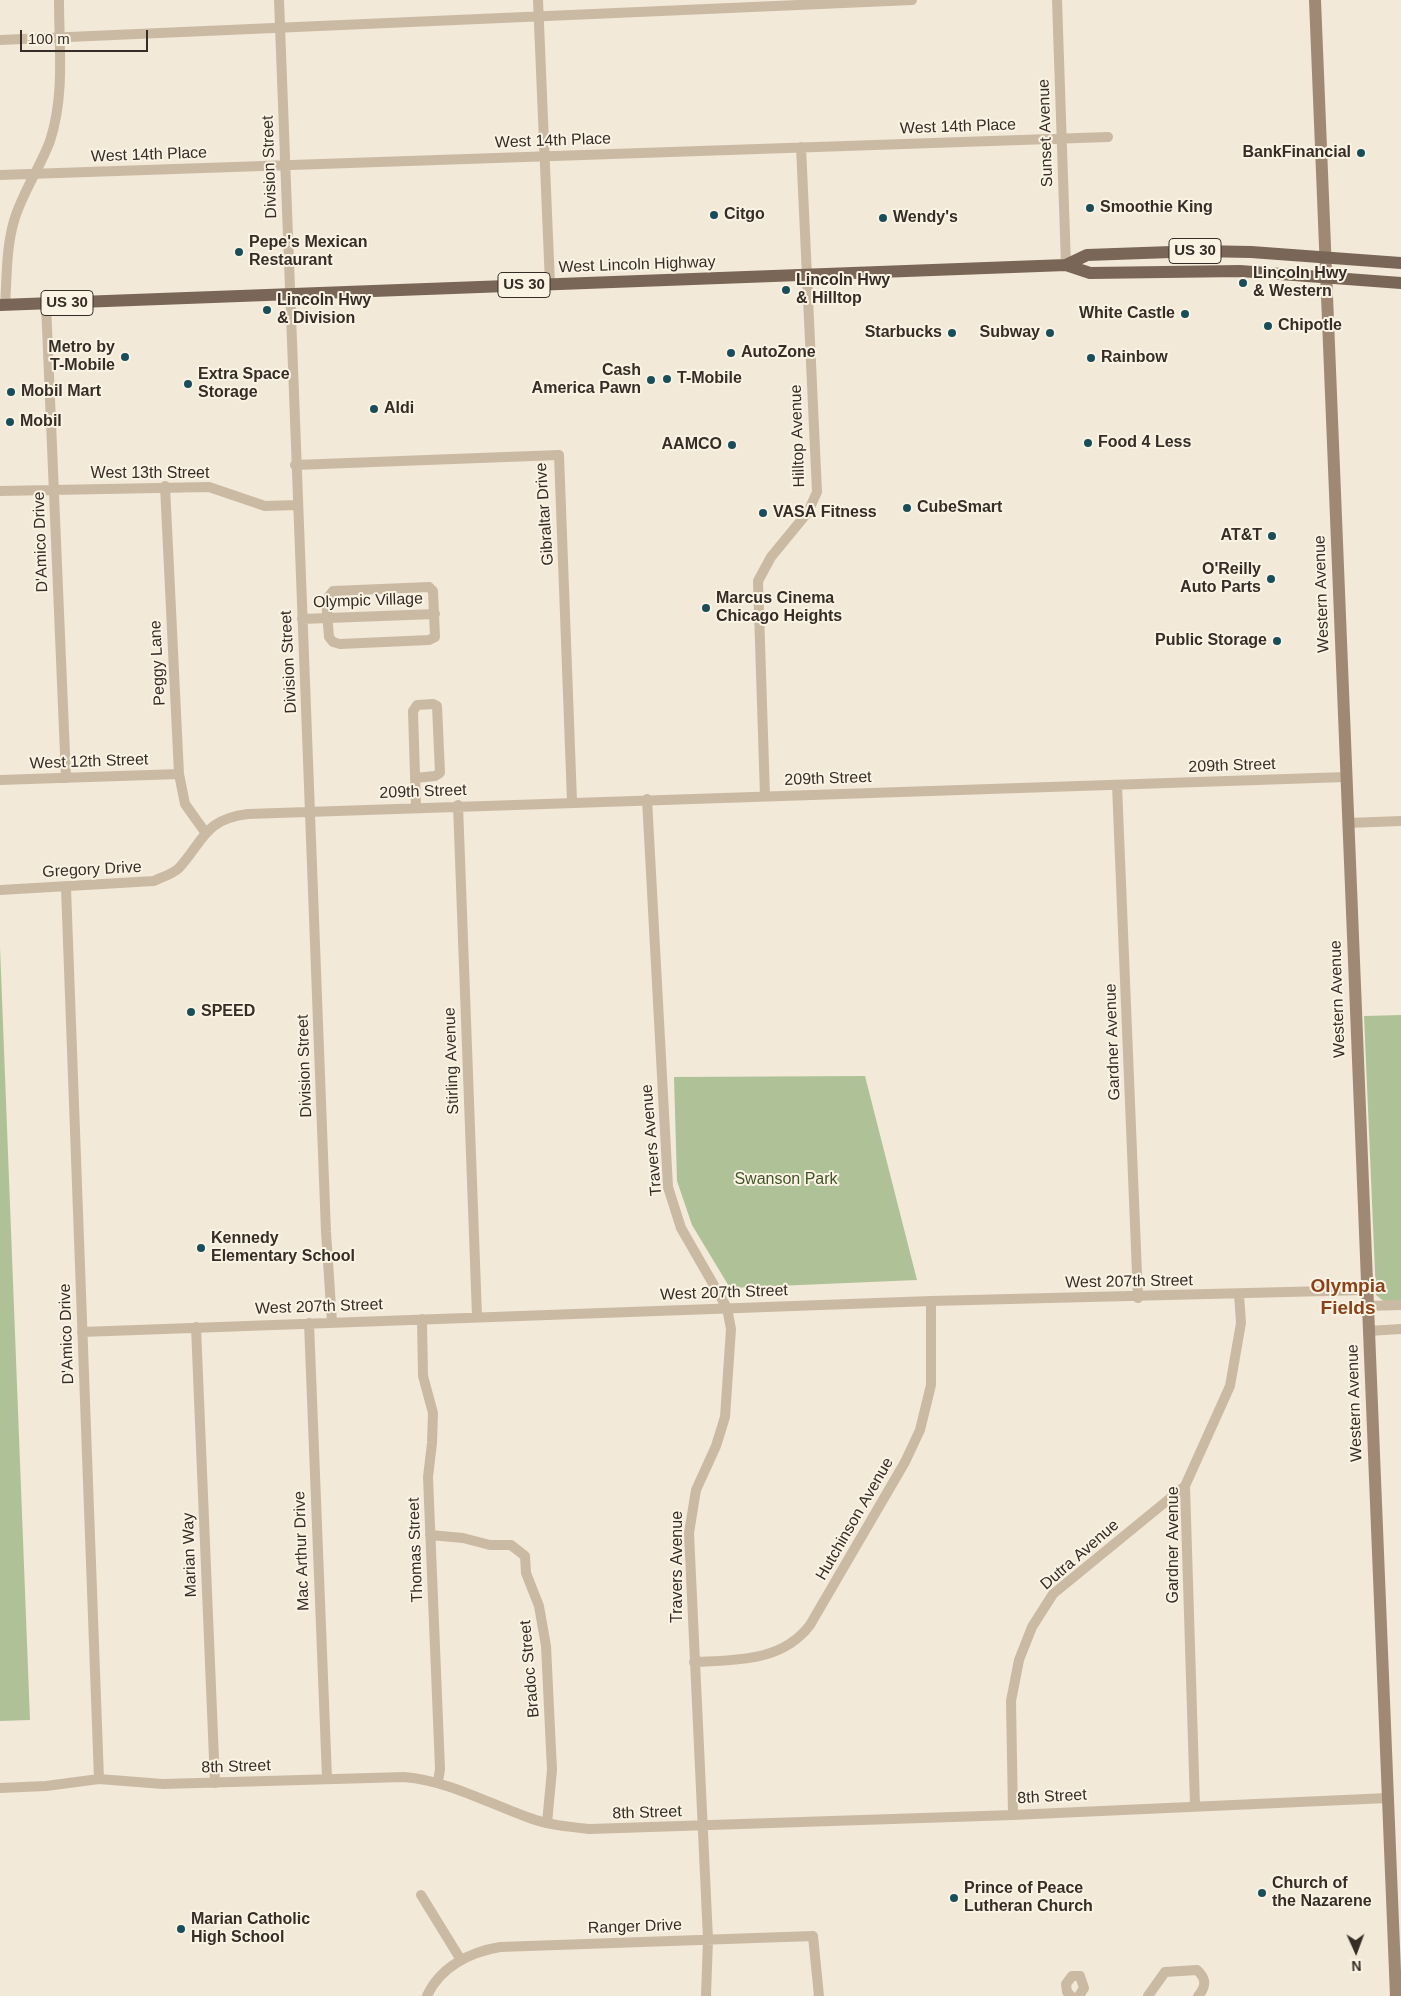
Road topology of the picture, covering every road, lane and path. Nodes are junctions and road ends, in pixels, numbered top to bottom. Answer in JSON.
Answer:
{"nodes":[{"id":1,"x":59,"y":0,"type":"edge"},
{"id":2,"x":279,"y":0,"type":"edge"},
{"id":3,"x":538,"y":0,"type":"edge"},
{"id":4,"x":912,"y":0,"type":"edge"},
{"id":5,"x":1056,"y":0,"type":"edge"},
{"id":6,"x":1315,"y":0,"type":"edge"},
{"id":7,"x":799,"y":3,"type":"edge"},
{"id":8,"x":539,"y":18,"type":"junction"},
{"id":9,"x":280,"y":28,"type":"junction"},
{"id":10,"x":59,"y":37,"type":"junction"},
{"id":11,"x":0,"y":40,"type":"edge"},
{"id":12,"x":1108,"y":137,"type":"dead end"},
{"id":13,"x":1061,"y":138,"type":"junction"},
{"id":14,"x":801,"y":147,"type":"junction"},
{"id":15,"x":544,"y":157,"type":"junction"},
{"id":16,"x":285,"y":165,"type":"junction"},
{"id":17,"x":34,"y":174,"type":"junction"},
{"id":18,"x":0,"y":175,"type":"edge"},
{"id":19,"x":1325,"y":257,"type":"junction"},
{"id":20,"x":1401,"y":263,"type":"edge"},
{"id":21,"x":1066,"y":265,"type":"junction"},
{"id":22,"x":807,"y":275,"type":"junction"},
{"id":23,"x":1326,"y":277,"type":"junction"},
{"id":24,"x":1401,"y":283,"type":"edge"},
{"id":25,"x":550,"y":284,"type":"junction"},
{"id":26,"x":289,"y":294,"type":"junction"},
{"id":27,"x":46,"y":304,"type":"junction"},
{"id":28,"x":2,"y":305,"type":"edge"},
{"id":29,"x":295,"y":465,"type":"junction"},
{"id":30,"x":165,"y":486,"type":"junction"},
{"id":31,"x":54,"y":489,"type":"junction"},
{"id":32,"x":0,"y":491,"type":"edge"},
{"id":33,"x":296,"y":505,"type":"junction"},
{"id":34,"x":435,"y":614,"type":"junction"},
{"id":35,"x":327,"y":618,"type":"junction"},
{"id":36,"x":302,"y":619,"type":"junction"},
{"id":37,"x":179,"y":774,"type":"junction"},
{"id":38,"x":1346,"y":777,"type":"junction"},
{"id":39,"x":66,"y":778,"type":"junction"},
{"id":40,"x":415,"y":778,"type":"junction"},
{"id":41,"x":0,"y":780,"type":"edge"},
{"id":42,"x":1118,"y":785,"type":"junction"},
{"id":43,"x":764,"y":796,"type":"junction"},
{"id":44,"x":647,"y":799,"type":"junction"},
{"id":45,"x":572,"y":802,"type":"junction"},
{"id":46,"x":458,"y":805,"type":"junction"},
{"id":47,"x":416,"y":807,"type":"junction"},
{"id":48,"x":310,"y":811,"type":"junction"},
{"id":49,"x":1401,"y":821,"type":"edge"},
{"id":50,"x":1348,"y":823,"type":"junction"},
{"id":51,"x":205,"y":832,"type":"junction"},
{"id":52,"x":66,"y":888,"type":"junction"},
{"id":53,"x":0,"y":890,"type":"edge"},
{"id":54,"x":1366,"y":1290,"type":"junction"},
{"id":55,"x":1239,"y":1294,"type":"junction"},
{"id":56,"x":1138,"y":1298,"type":"junction"},
{"id":57,"x":931,"y":1301,"type":"junction"},
{"id":58,"x":1401,"y":1305,"type":"edge"},
{"id":59,"x":1367,"y":1306,"type":"junction"},
{"id":60,"x":727,"y":1308,"type":"junction"},
{"id":61,"x":476,"y":1316,"type":"junction"},
{"id":62,"x":422,"y":1319,"type":"junction"},
{"id":63,"x":332,"y":1322,"type":"junction"},
{"id":64,"x":309,"y":1323,"type":"junction"},
{"id":65,"x":196,"y":1326,"type":"junction"},
{"id":66,"x":1401,"y":1329,"type":"edge"},
{"id":67,"x":1368,"y":1330,"type":"junction"},
{"id":68,"x":82,"y":1332,"type":"junction"},
{"id":69,"x":1185,"y":1486,"type":"junction"},
{"id":70,"x":430,"y":1536,"type":"junction"},
{"id":71,"x":694,"y":1662,"type":"junction"},
{"id":72,"x":327,"y":1778,"type":"junction"},
{"id":73,"x":99,"y":1779,"type":"junction"},
{"id":74,"x":438,"y":1782,"type":"junction"},
{"id":75,"x":215,"y":1783,"type":"junction"},
{"id":76,"x":0,"y":1788,"type":"edge"},
{"id":77,"x":1388,"y":1798,"type":"junction"},
{"id":78,"x":1195,"y":1806,"type":"junction"},
{"id":79,"x":1013,"y":1815,"type":"junction"},
{"id":80,"x":547,"y":1823,"type":"junction"},
{"id":81,"x":702,"y":1826,"type":"junction"},
{"id":82,"x":421,"y":1895,"type":"dead end"},
{"id":83,"x":708,"y":1939,"type":"junction"},
{"id":84,"x":461,"y":1960,"type":"junction"},
{"id":85,"x":427,"y":1996,"type":"edge"},
{"id":86,"x":706,"y":1996,"type":"edge"},
{"id":87,"x":819,"y":1996,"type":"edge"},
{"id":88,"x":1071,"y":1996,"type":"edge"},
{"id":89,"x":1078,"y":1996,"type":"edge"},
{"id":90,"x":1148,"y":1996,"type":"edge"},
{"id":91,"x":1198,"y":1996,"type":"edge"},
{"id":92,"x":1396,"y":1996,"type":"edge"}],
"edges":[{"from":1,"to":10,"type":"street"},
{"from":2,"to":9,"type":"street","name":"Division Street"},
{"from":3,"to":8,"type":"street"},
{"from":4,"to":7,"type":"street"},
{"from":5,"to":13,"type":"street","name":"Sunset Avenue"},
{"from":6,"to":19,"type":"main road","name":"Western Avenue"},
{"from":7,"to":8,"type":"street"},
{"from":8,"to":9,"type":"street"},
{"from":8,"to":15,"type":"street"},
{"from":9,"to":10,"type":"street"},
{"from":9,"to":16,"type":"street","name":"Division Street"},
{"from":10,"to":11,"type":"street"},
{"from":10,"to":17,"type":"street"},
{"from":12,"to":13,"type":"street","name":"West 14th Place"},
{"from":13,"to":14,"type":"street","name":"West 14th Place"},
{"from":13,"to":21,"type":"street","name":"Sunset Avenue"},
{"from":14,"to":15,"type":"street","name":"West 14th Place"},
{"from":14,"to":22,"type":"street","name":"Hilltop Avenue"},
{"from":15,"to":16,"type":"street","name":"West 14th Place"},
{"from":15,"to":25,"type":"street"},
{"from":16,"to":17,"type":"street","name":"West 14th Place"},
{"from":16,"to":26,"type":"street","name":"Division Street"},
{"from":17,"to":18,"type":"street","name":"West 14th Place"},
{"from":17,"to":28,"type":"street"},
{"from":19,"to":20,"type":"main road","number":"US 30"},
{"from":19,"to":21,"type":"main road","name":"West Lincoln Highway","number":"US 30"},
{"from":19,"to":23,"type":"main road","name":"Western Avenue"},
{"from":21,"to":22,"type":"main road","name":"West Lincoln Highway","number":"US 30"},
{"from":21,"to":23,"type":"main road","name":"West Lincoln Highway","number":"US 30"},
{"from":22,"to":25,"type":"main road","name":"West Lincoln Highway","number":"US 30"},
{"from":22,"to":43,"type":"street","name":"Hilltop Avenue"},
{"from":23,"to":24,"type":"main road","number":"US 30"},
{"from":23,"to":38,"type":"main road","name":"Western Avenue"},
{"from":25,"to":26,"type":"main road","name":"West Lincoln Highway","number":"US 30"},
{"from":26,"to":27,"type":"main road","name":"West Lincoln Highway","number":"US 30"},
{"from":26,"to":29,"type":"street","name":"Division Street"},
{"from":27,"to":28,"type":"main road","name":"West Lincoln Highway","number":"US 30"},
{"from":27,"to":31,"type":"street","name":"D'Amico Drive"},
{"from":29,"to":33,"type":"street","name":"Division Street"},
{"from":29,"to":45,"type":"street","name":"Gibraltar Drive"},
{"from":30,"to":31,"type":"street","name":"West 13th Street"},
{"from":30,"to":33,"type":"street","name":"West 13th Street"},
{"from":30,"to":37,"type":"street","name":"Peggy Lane"},
{"from":31,"to":32,"type":"street","name":"West 13th Street"},
{"from":31,"to":39,"type":"street","name":"D'Amico Drive"},
{"from":33,"to":36,"type":"street","name":"Division Street"},
{"from":34,"to":35,"type":"street","name":"Olympic Village"},
{"from":34,"to":35,"type":"street"},
{"from":34,"to":35,"type":"street"},
{"from":35,"to":36,"type":"street","name":"Olympic Village"},
{"from":36,"to":48,"type":"street","name":"Division Street"},
{"from":37,"to":39,"type":"street","name":"West 12th Street"},
{"from":37,"to":51,"type":"street","name":"Peggy Lane"},
{"from":38,"to":42,"type":"street","name":"209th Street"},
{"from":38,"to":50,"type":"main road","name":"Western Avenue"},
{"from":39,"to":41,"type":"street","name":"West 12th Street"},
{"from":40,"to":40,"type":"street"},
{"from":40,"to":47,"type":"street"},
{"from":42,"to":43,"type":"street","name":"209th Street"},
{"from":42,"to":56,"type":"street","name":"Gardner Avenue"},
{"from":43,"to":44,"type":"street","name":"209th Street"},
{"from":44,"to":45,"type":"street","name":"209th Street"},
{"from":44,"to":60,"type":"street","name":"Travers Avenue"},
{"from":45,"to":46,"type":"street","name":"209th Street"},
{"from":46,"to":47,"type":"street","name":"209th Street"},
{"from":46,"to":61,"type":"street","name":"Stirling Avenue"},
{"from":47,"to":48,"type":"street","name":"209th Street"},
{"from":48,"to":51,"type":"street","name":"Gregory Drive"},
{"from":48,"to":63,"type":"street","name":"Division Street"},
{"from":49,"to":50,"type":"street"},
{"from":50,"to":54,"type":"main road","name":"Western Avenue"},
{"from":51,"to":52,"type":"street","name":"Gregory Drive"},
{"from":52,"to":53,"type":"street","name":"Gregory Drive"},
{"from":52,"to":68,"type":"street","name":"D'Amico Drive"},
{"from":54,"to":55,"type":"street","name":"West 207th Street"},
{"from":54,"to":59,"type":"main road","name":"Western Avenue"},
{"from":55,"to":56,"type":"street","name":"West 207th Street"},
{"from":55,"to":69,"type":"street","name":"Gardner Avenue"},
{"from":56,"to":57,"type":"street","name":"West 207th Street"},
{"from":57,"to":60,"type":"street","name":"West 207th Street"},
{"from":57,"to":71,"type":"street","name":"Hutchinson Avenue"},
{"from":58,"to":59,"type":"street"},
{"from":59,"to":67,"type":"main road","name":"Western Avenue"},
{"from":60,"to":61,"type":"street","name":"West 207th Street"},
{"from":60,"to":71,"type":"street","name":"Travers Avenue"},
{"from":61,"to":62,"type":"street","name":"West 207th Street"},
{"from":62,"to":63,"type":"street","name":"West 207th Street"},
{"from":62,"to":70,"type":"street","name":"Thomas Street"},
{"from":63,"to":64,"type":"street","name":"West 207th Street"},
{"from":64,"to":65,"type":"street","name":"West 207th Street"},
{"from":64,"to":72,"type":"street","name":"Mac Arthur Drive"},
{"from":65,"to":68,"type":"street","name":"West 207th Street"},
{"from":65,"to":75,"type":"street","name":"Marian Way"},
{"from":66,"to":67,"type":"street"},
{"from":67,"to":77,"type":"main road","name":"Western Avenue"},
{"from":68,"to":73,"type":"street","name":"D'Amico Drive"},
{"from":69,"to":78,"type":"street","name":"Gardner Avenue"},
{"from":69,"to":79,"type":"street","name":"Dutra Avenue"},
{"from":70,"to":74,"type":"street","name":"Thomas Street"},
{"from":70,"to":80,"type":"street","name":"Bradoc Street"},
{"from":71,"to":81,"type":"street","name":"Travers Avenue"},
{"from":72,"to":74,"type":"street","name":"8th Street"},
{"from":72,"to":75,"type":"street","name":"8th Street"},
{"from":73,"to":75,"type":"street","name":"8th Street"},
{"from":73,"to":76,"type":"street","name":"8th Street"},
{"from":74,"to":80,"type":"street","name":"8th Street"},
{"from":77,"to":78,"type":"street","name":"8th Street"},
{"from":77,"to":92,"type":"main road","name":"Western Avenue"},
{"from":78,"to":79,"type":"street","name":"8th Street"},
{"from":79,"to":81,"type":"street","name":"8th Street"},
{"from":80,"to":81,"type":"street","name":"8th Street"},
{"from":81,"to":83,"type":"street","name":"Travers Avenue"},
{"from":82,"to":84,"type":"street"},
{"from":83,"to":84,"type":"street","name":"Ranger Drive"},
{"from":83,"to":86,"type":"street","name":"Travers Avenue"},
{"from":83,"to":87,"type":"street","name":"Ranger Drive"},
{"from":84,"to":85,"type":"street","name":"Ranger Drive"},
{"from":88,"to":89,"type":"street"},
{"from":90,"to":91,"type":"street"}]}
